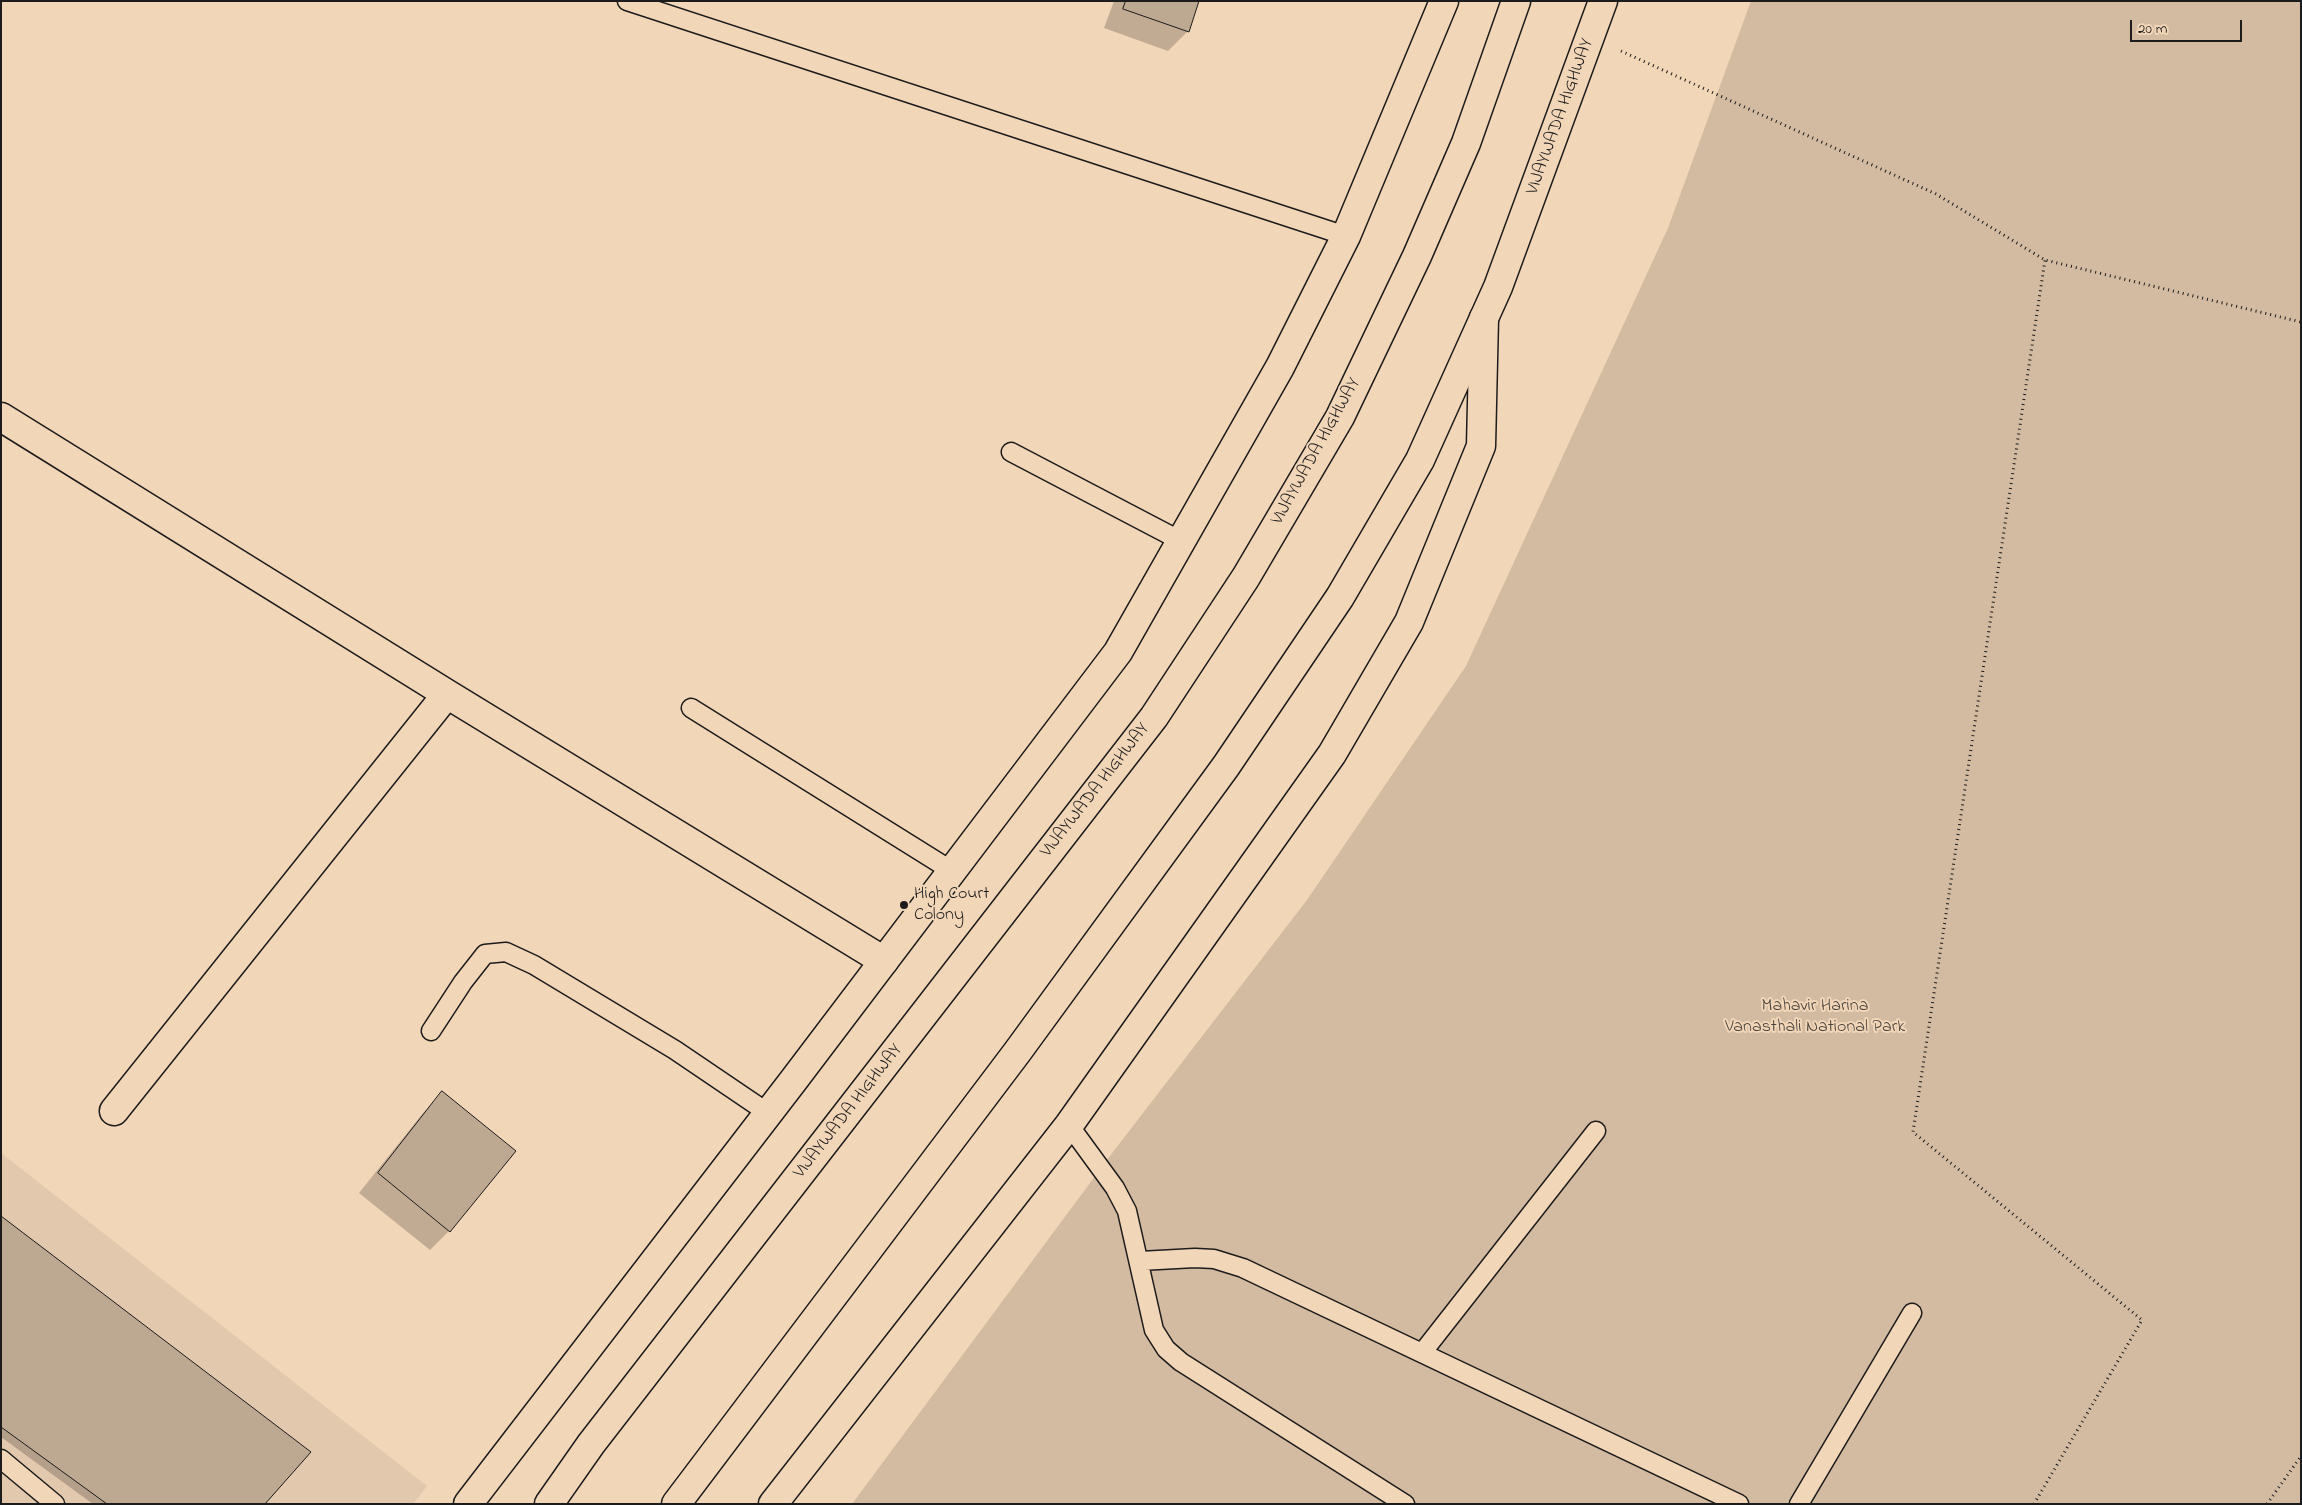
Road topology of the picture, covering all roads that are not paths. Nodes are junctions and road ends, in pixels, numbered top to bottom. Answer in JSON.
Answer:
{"nodes":[{"id":1,"x":628,"y":1,"type":"edge"},
{"id":2,"x":1444,"y":1,"type":"edge"},
{"id":3,"x":1516,"y":1,"type":"edge"},
{"id":4,"x":1604,"y":1,"type":"edge"},
{"id":5,"x":1346,"y":236,"type":"junction"},
{"id":6,"x":1484,"y":318,"type":"junction"},
{"id":7,"x":1,"y":417,"type":"edge"},
{"id":8,"x":1012,"y":452,"type":"dead end"},
{"id":9,"x":1181,"y":541,"type":"junction"},
{"id":10,"x":447,"y":694,"type":"junction"},
{"id":11,"x":692,"y":708,"type":"dead end"},
{"id":12,"x":952,"y":871,"type":"junction"},
{"id":13,"x":884,"y":961,"type":"junction"},
{"id":14,"x":431,"y":1031,"type":"dead end"},
{"id":15,"x":114,"y":1111,"type":"dead end"},
{"id":16,"x":768,"y":1113,"type":"junction"},
{"id":17,"x":1069,"y":1125,"type":"junction"},
{"id":18,"x":1596,"y":1131,"type":"dead end"},
{"id":19,"x":1140,"y":1261,"type":"junction"},
{"id":20,"x":1912,"y":1313,"type":"dead end"},
{"id":21,"x":1422,"y":1353,"type":"junction"},
{"id":22,"x":1,"y":1459,"type":"edge"},
{"id":23,"x":55,"y":1504,"type":"edge"},
{"id":24,"x":468,"y":1504,"type":"edge"},
{"id":25,"x":549,"y":1504,"type":"edge"},
{"id":26,"x":676,"y":1504,"type":"edge"},
{"id":27,"x":773,"y":1504,"type":"edge"},
{"id":28,"x":1405,"y":1504,"type":"edge"},
{"id":29,"x":1740,"y":1504,"type":"edge"},
{"id":30,"x":1799,"y":1504,"type":"edge"}],
"edges":[{"from":1,"to":5,"type":"lane"},
{"from":2,"to":5,"type":"main road"},
{"from":3,"to":25,"type":"main road","name":"VIJAYWADA HIGHWAY"},
{"from":4,"to":6,"type":"main road","name":"VIJAYWADA HIGHWAY"},
{"from":5,"to":9,"type":"main road"},
{"from":6,"to":17,"type":"main road"},
{"from":6,"to":26,"type":"main road","name":"VIJAYWADA HIGHWAY"},
{"from":7,"to":10,"type":"main road"},
{"from":8,"to":9,"type":"lane"},
{"from":9,"to":12,"type":"main road"},
{"from":10,"to":13,"type":"main road"},
{"from":10,"to":15,"type":"main road"},
{"from":11,"to":12,"type":"lane"},
{"from":12,"to":13,"type":"main road"},
{"from":13,"to":16,"type":"main road"},
{"from":14,"to":16,"type":"lane"},
{"from":16,"to":24,"type":"main road"},
{"from":17,"to":19,"type":"lane"},
{"from":17,"to":27,"type":"main road"},
{"from":18,"to":21,"type":"lane"},
{"from":19,"to":21,"type":"lane"},
{"from":19,"to":28,"type":"lane"},
{"from":20,"to":30,"type":"lane"},
{"from":21,"to":29,"type":"lane"},
{"from":22,"to":23,"type":"lane"}]}
